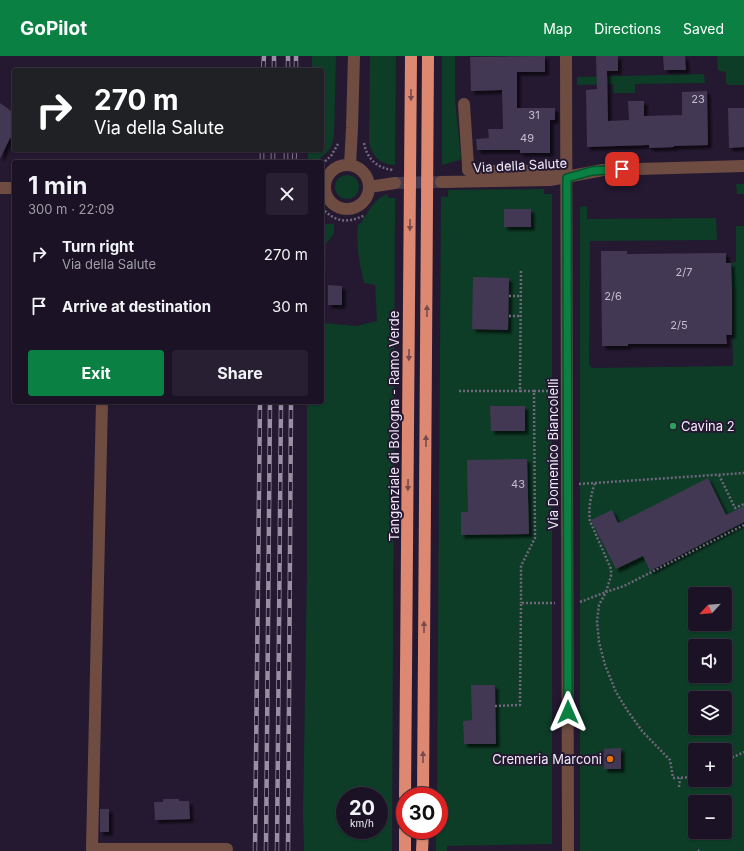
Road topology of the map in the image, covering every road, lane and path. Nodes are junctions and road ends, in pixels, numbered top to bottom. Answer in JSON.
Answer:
{"nodes":[{"id":1,"x":354,"y":56,"type":"edge"},
{"id":2,"x":411,"y":56,"type":"edge"},
{"id":3,"x":428,"y":56,"type":"edge"},
{"id":4,"x":566,"y":56,"type":"edge"},
{"id":5,"x":464,"y":104,"type":"dead end"},
{"id":6,"x":364,"y":140,"type":"dead end"},
{"id":7,"x":338,"y":142,"type":"dead end"},
{"id":8,"x":324,"y":162,"type":"edge"},
{"id":9,"x":350,"y":165,"type":"junction"},
{"id":10,"x":744,"y":166,"type":"edge"},
{"id":11,"x":395,"y":170,"type":"dead end"},
{"id":12,"x":567,"y":178,"type":"junction"},
{"id":13,"x":441,"y":182,"type":"tunnel mouth"},
{"id":14,"x":395,"y":183,"type":"tunnel mouth"},
{"id":15,"x":324,"y":184,"type":"edge"},
{"id":16,"x":369,"y":187,"type":"junction"},
{"id":17,"x":0,"y":188,"type":"edge"},
{"id":18,"x":12,"y":188,"type":"edge"},
{"id":19,"x":324,"y":190,"type":"edge"},
{"id":20,"x":324,"y":210,"type":"edge"},
{"id":21,"x":365,"y":215,"type":"dead end"},
{"id":22,"x":521,"y":271,"type":"dead end"},
{"id":23,"x":509,"y":296,"type":"dead end"},
{"id":24,"x":520,"y":296,"type":"junction"},
{"id":25,"x":508,"y":316,"type":"dead end"},
{"id":26,"x":520,"y":316,"type":"junction"},
{"id":27,"x":459,"y":391,"type":"dead end"},
{"id":28,"x":520,"y":391,"type":"junction"},
{"id":29,"x":534,"y":391,"type":"junction"},
{"id":30,"x":554,"y":391,"type":"dead end"},
{"id":31,"x":102,"y":404,"type":"edge"},
{"id":32,"x":744,"y":473,"type":"edge"},
{"id":33,"x":719,"y":474,"type":"junction"},
{"id":34,"x":595,"y":483,"type":"junction"},
{"id":35,"x":578,"y":484,"type":"dead end"},
{"id":36,"x":744,"y":504,"type":"edge"},
{"id":37,"x":744,"y":525,"type":"edge"},
{"id":38,"x":606,"y":592,"type":"junction"},
{"id":39,"x":578,"y":602,"type":"dead end"},
{"id":40,"x":521,"y":603,"type":"junction"},
{"id":41,"x":555,"y":603,"type":"dead end"},
{"id":42,"x":495,"y":706,"type":"dead end"},
{"id":43,"x":744,"y":752,"type":"edge"},
{"id":44,"x":732,"y":758,"type":"edge"},
{"id":45,"x":688,"y":777,"type":"edge"},
{"id":46,"x":680,"y":778,"type":"junction"},
{"id":47,"x":405,"y":787,"type":"edge"},
{"id":48,"x":423,"y":787,"type":"edge"},
{"id":49,"x":680,"y":787,"type":"dead end"},
{"id":50,"x":405,"y":839,"type":"edge"},
{"id":51,"x":423,"y":839,"type":"edge"},
{"id":52,"x":227,"y":849,"type":"dead end"},
{"id":53,"x":405,"y":851,"type":"edge"},
{"id":54,"x":422,"y":851,"type":"edge"},
{"id":55,"x":568,"y":851,"type":"edge"}],
"edges":[{"from":1,"to":9,"type":"street"},
{"from":2,"to":47,"type":"highway","name":"Tangenziale di Bologna - Ramo Verde","one_way":true},
{"from":48,"to":3,"type":"highway","one_way":true},
{"from":4,"to":12,"type":"street","name":"Via Domenico Biancolelli"},
{"from":5,"to":12,"type":"street"},
{"from":6,"to":11,"type":"path"},
{"from":7,"to":8,"type":"path"},
{"from":9,"to":15,"type":"street"},
{"from":9,"to":16,"type":"street"},
{"from":10,"to":12,"type":"street","name":"Via della Salute"},
{"from":12,"to":13,"type":"street","name":"Via della Salute"},
{"from":12,"to":55,"type":"street","name":"Via Domenico Biancolelli"},
{"from":14,"to":16,"type":"street"},
{"from":16,"to":19,"type":"street"},
{"from":17,"to":18,"type":"street"},
{"from":20,"to":21,"type":"path"},
{"from":22,"to":24,"type":"path"},
{"from":23,"to":24,"type":"path"},
{"from":24,"to":26,"type":"path"},
{"from":25,"to":26,"type":"path"},
{"from":26,"to":28,"type":"path"},
{"from":27,"to":28,"type":"path"},
{"from":28,"to":29,"type":"path"},
{"from":29,"to":30,"type":"path"},
{"from":29,"to":40,"type":"path"},
{"from":31,"to":52,"type":"street"},
{"from":32,"to":33,"type":"path"},
{"from":33,"to":34,"type":"path"},
{"from":33,"to":36,"type":"path"},
{"from":34,"to":35,"type":"path"},
{"from":34,"to":38,"type":"path"},
{"from":37,"to":38,"type":"path"},
{"from":38,"to":39,"type":"path"},
{"from":38,"to":46,"type":"path"},
{"from":40,"to":41,"type":"path"},
{"from":40,"to":42,"type":"path"},
{"from":43,"to":44,"type":"path"},
{"from":45,"to":46,"type":"path"},
{"from":46,"to":49,"type":"path"},
{"from":50,"to":53,"type":"highway"},
{"from":51,"to":54,"type":"highway"}]}
